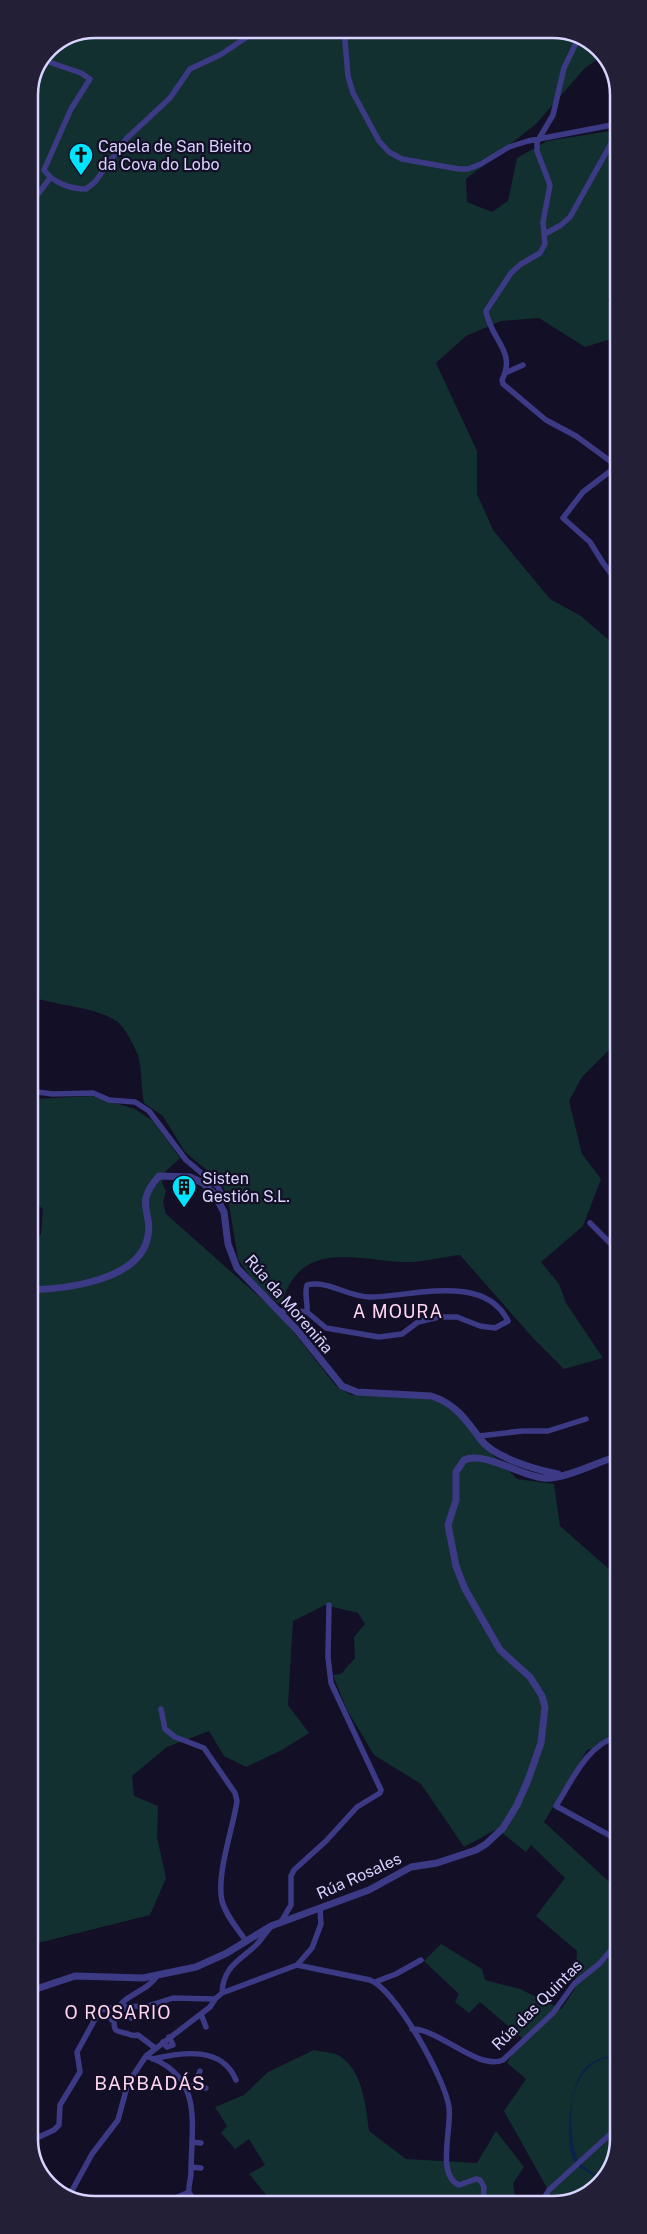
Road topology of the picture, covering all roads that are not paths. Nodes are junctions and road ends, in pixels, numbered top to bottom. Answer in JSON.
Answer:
{"nodes":[{"id":1,"x":246,"y":38,"type":"edge"},
{"id":2,"x":345,"y":38,"type":"edge"},
{"id":3,"x":575,"y":43,"type":"edge"},
{"id":4,"x":48,"y":62,"type":"edge"},
{"id":5,"x":610,"y":125,"type":"edge"},
{"id":6,"x":540,"y":138,"type":"junction"},
{"id":7,"x":610,"y":146,"type":"edge"},
{"id":8,"x":50,"y":178,"type":"junction"},
{"id":9,"x":38,"y":195,"type":"edge"},
{"id":10,"x":544,"y":234,"type":"junction"},
{"id":11,"x":523,"y":365,"type":"dead end"},
{"id":12,"x":505,"y":373,"type":"junction"},
{"id":13,"x":610,"y":461,"type":"edge"},
{"id":14,"x":610,"y":471,"type":"edge"},
{"id":15,"x":610,"y":572,"type":"edge"},
{"id":16,"x":38,"y":1092,"type":"edge"},
{"id":17,"x":221,"y":1204,"type":"junction"},
{"id":18,"x":590,"y":1222,"type":"dead end"},
{"id":19,"x":610,"y":1243,"type":"edge"},
{"id":20,"x":38,"y":1290,"type":"edge"},
{"id":21,"x":280,"y":1312,"type":"junction"},
{"id":22,"x":306,"y":1312,"type":"junction"},
{"id":23,"x":586,"y":1419,"type":"dead end"},
{"id":24,"x":479,"y":1436,"type":"junction"},
{"id":25,"x":610,"y":1459,"type":"edge"},
{"id":26,"x":563,"y":1475,"type":"junction"},
{"id":27,"x":329,"y":1605,"type":"dead end"},
{"id":28,"x":161,"y":1709,"type":"dead end"},
{"id":29,"x":610,"y":1738,"type":"edge"},
{"id":30,"x":610,"y":1836,"type":"edge"},
{"id":31,"x":320,"y":1908,"type":"junction"},
{"id":32,"x":281,"y":1922,"type":"junction"},
{"id":33,"x":271,"y":1926,"type":"junction"},
{"id":34,"x":246,"y":1941,"type":"junction"},
{"id":35,"x":610,"y":1951,"type":"edge"},
{"id":36,"x":421,"y":1960,"type":"dead end"},
{"id":37,"x":297,"y":1965,"type":"junction"},
{"id":38,"x":157,"y":1976,"type":"junction"},
{"id":39,"x":375,"y":1982,"type":"junction"},
{"id":40,"x":38,"y":1988,"type":"edge"},
{"id":41,"x":222,"y":1993,"type":"junction"},
{"id":42,"x":215,"y":1999,"type":"junction"},
{"id":43,"x":122,"y":2007,"type":"junction"},
{"id":44,"x":110,"y":2008,"type":"junction"},
{"id":45,"x":201,"y":2014,"type":"junction"},
{"id":46,"x":131,"y":2018,"type":"dead end"},
{"id":47,"x":206,"y":2027,"type":"dead end"},
{"id":48,"x":412,"y":2029,"type":"junction"},
{"id":49,"x":155,"y":2048,"type":"junction"},
{"id":50,"x":146,"y":2056,"type":"junction"},
{"id":51,"x":153,"y":2059,"type":"junction"},
{"id":52,"x":200,"y":2071,"type":"dead end"},
{"id":53,"x":236,"y":2080,"type":"dead end"},
{"id":54,"x":193,"y":2087,"type":"junction"},
{"id":55,"x":185,"y":2088,"type":"junction"},
{"id":56,"x":206,"y":2088,"type":"dead end"},
{"id":57,"x":610,"y":2134,"type":"edge"},
{"id":58,"x":38,"y":2137,"type":"edge"},
{"id":59,"x":192,"y":2142,"type":"junction"},
{"id":60,"x":201,"y":2144,"type":"dead end"},
{"id":61,"x":191,"y":2167,"type":"junction"},
{"id":62,"x":201,"y":2168,"type":"dead end"},
{"id":63,"x":72,"y":2191,"type":"edge"},
{"id":64,"x":189,"y":2192,"type":"junction"},
{"id":65,"x":180,"y":2196,"type":"edge"},
{"id":66,"x":192,"y":2196,"type":"edge"},
{"id":67,"x":483,"y":2196,"type":"edge"},
{"id":68,"x":545,"y":2196,"type":"edge"}],
"edges":[{"from":1,"to":8,"type":"street"},
{"from":2,"to":6,"type":"street"},
{"from":3,"to":6,"type":"street"},
{"from":4,"to":8,"type":"street"},
{"from":5,"to":6,"type":"street"},
{"from":6,"to":10,"type":"street"},
{"from":7,"to":10,"type":"street"},
{"from":8,"to":9,"type":"street"},
{"from":10,"to":12,"type":"street"},
{"from":11,"to":12,"type":"street"},
{"from":12,"to":13,"type":"street"},
{"from":14,"to":15,"type":"street"},
{"from":16,"to":17,"type":"street"},
{"from":17,"to":20,"type":"street"},
{"from":17,"to":21,"type":"street","name":"Rúa da Moreniña"},
{"from":18,"to":19,"type":"street"},
{"from":21,"to":22,"type":"street"},
{"from":21,"to":24,"type":"street","name":"Rúa da Moreniña"},
{"from":22,"to":22,"type":"street"},
{"from":23,"to":24,"type":"street"},
{"from":24,"to":26,"type":"street","name":"Rúa da Moreniña"},
{"from":25,"to":26,"type":"street","name":"Rúa Rosales"},
{"from":26,"to":31,"type":"street","name":"Rúa Rosales"},
{"from":27,"to":32,"type":"street"},
{"from":28,"to":34,"type":"street"},
{"from":29,"to":30,"type":"street"},
{"from":31,"to":32,"type":"street","name":"Rúa Rosales"},
{"from":31,"to":37,"type":"street"},
{"from":32,"to":33,"type":"street","name":"Rúa Rosales"},
{"from":33,"to":34,"type":"street","name":"Rúa Rosales"},
{"from":33,"to":41,"type":"street"},
{"from":34,"to":38,"type":"street","name":"Rúa Rosales"},
{"from":35,"to":48,"type":"street","name":"Rúa das Quintas"},
{"from":36,"to":39,"type":"street"},
{"from":37,"to":39,"type":"street"},
{"from":37,"to":41,"type":"street"},
{"from":38,"to":40,"type":"street","name":"Rúa Rosales"},
{"from":38,"to":43,"type":"street"},
{"from":39,"to":48,"type":"street"},
{"from":41,"to":42,"type":"street"},
{"from":42,"to":43,"type":"street"},
{"from":42,"to":45,"type":"street"},
{"from":43,"to":44,"type":"street"},
{"from":43,"to":46,"type":"street"},
{"from":44,"to":49,"type":"street"},
{"from":44,"to":58,"type":"street"},
{"from":45,"to":47,"type":"street"},
{"from":45,"to":49,"type":"street"},
{"from":48,"to":67,"type":"street"},
{"from":49,"to":50,"type":"street"},
{"from":50,"to":51,"type":"street"},
{"from":50,"to":63,"type":"street"},
{"from":51,"to":53,"type":"street"},
{"from":51,"to":55,"type":"street"},
{"from":52,"to":54,"type":"street"},
{"from":54,"to":55,"type":"street"},
{"from":54,"to":56,"type":"street"},
{"from":55,"to":59,"type":"street"},
{"from":57,"to":68,"type":"street"},
{"from":59,"to":60,"type":"street"},
{"from":59,"to":61,"type":"street"},
{"from":61,"to":62,"type":"street"},
{"from":61,"to":64,"type":"street"},
{"from":64,"to":65,"type":"street"},
{"from":64,"to":66,"type":"street"}]}
